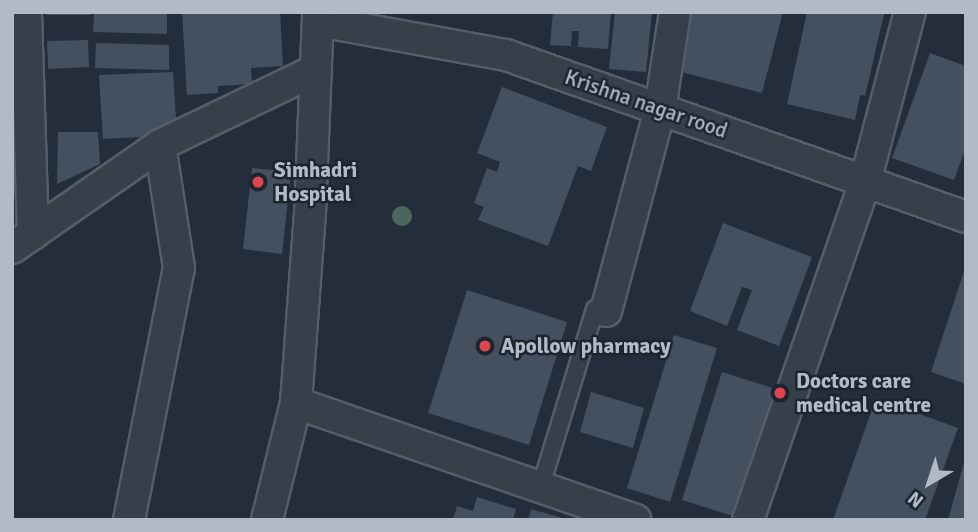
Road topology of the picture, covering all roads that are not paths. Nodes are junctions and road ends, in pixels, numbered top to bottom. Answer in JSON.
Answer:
{"nodes":[{"id":1,"x":26,"y":12,"type":"edge"},
{"id":2,"x":675,"y":12,"type":"edge"},
{"id":3,"x":910,"y":12,"type":"edge"},
{"id":4,"x":319,"y":17,"type":"edge"},
{"id":5,"x":316,"y":70,"type":"junction"},
{"id":6,"x":660,"y":109,"type":"junction"},
{"id":7,"x":160,"y":145,"type":"junction"},
{"id":8,"x":865,"y":181,"type":"junction"},
{"id":9,"x":966,"y":217,"type":"edge"},
{"id":10,"x":23,"y":241,"type":"edge"},
{"id":11,"x":601,"y":310,"type":"joint"},
{"id":12,"x":296,"y":403,"type":"junction"},
{"id":13,"x":540,"y":489,"type":"junction"},
{"id":14,"x":129,"y":520,"type":"edge"},
{"id":15,"x":267,"y":520,"type":"edge"},
{"id":16,"x":635,"y":520,"type":"edge"},
{"id":17,"x":748,"y":520,"type":"edge"}],
"edges":[{"from":1,"to":10,"type":"street"},
{"from":2,"to":6,"type":"street"},
{"from":3,"to":8,"type":"street"},
{"from":4,"to":5,"type":"street"},
{"from":4,"to":6,"type":"street","name":"Krishna nagar rood"},
{"from":5,"to":7,"type":"street"},
{"from":5,"to":12,"type":"street"},
{"from":6,"to":8,"type":"street","name":"Krishna nagar rood"},
{"from":6,"to":11,"type":"street"},
{"from":7,"to":10,"type":"street"},
{"from":7,"to":14,"type":"street"},
{"from":8,"to":9,"type":"street","name":"Krishna nagar rood"},
{"from":8,"to":17,"type":"street"},
{"from":11,"to":13,"type":"lane"},
{"from":12,"to":13,"type":"street"},
{"from":12,"to":15,"type":"street"},
{"from":13,"to":16,"type":"street"}]}
